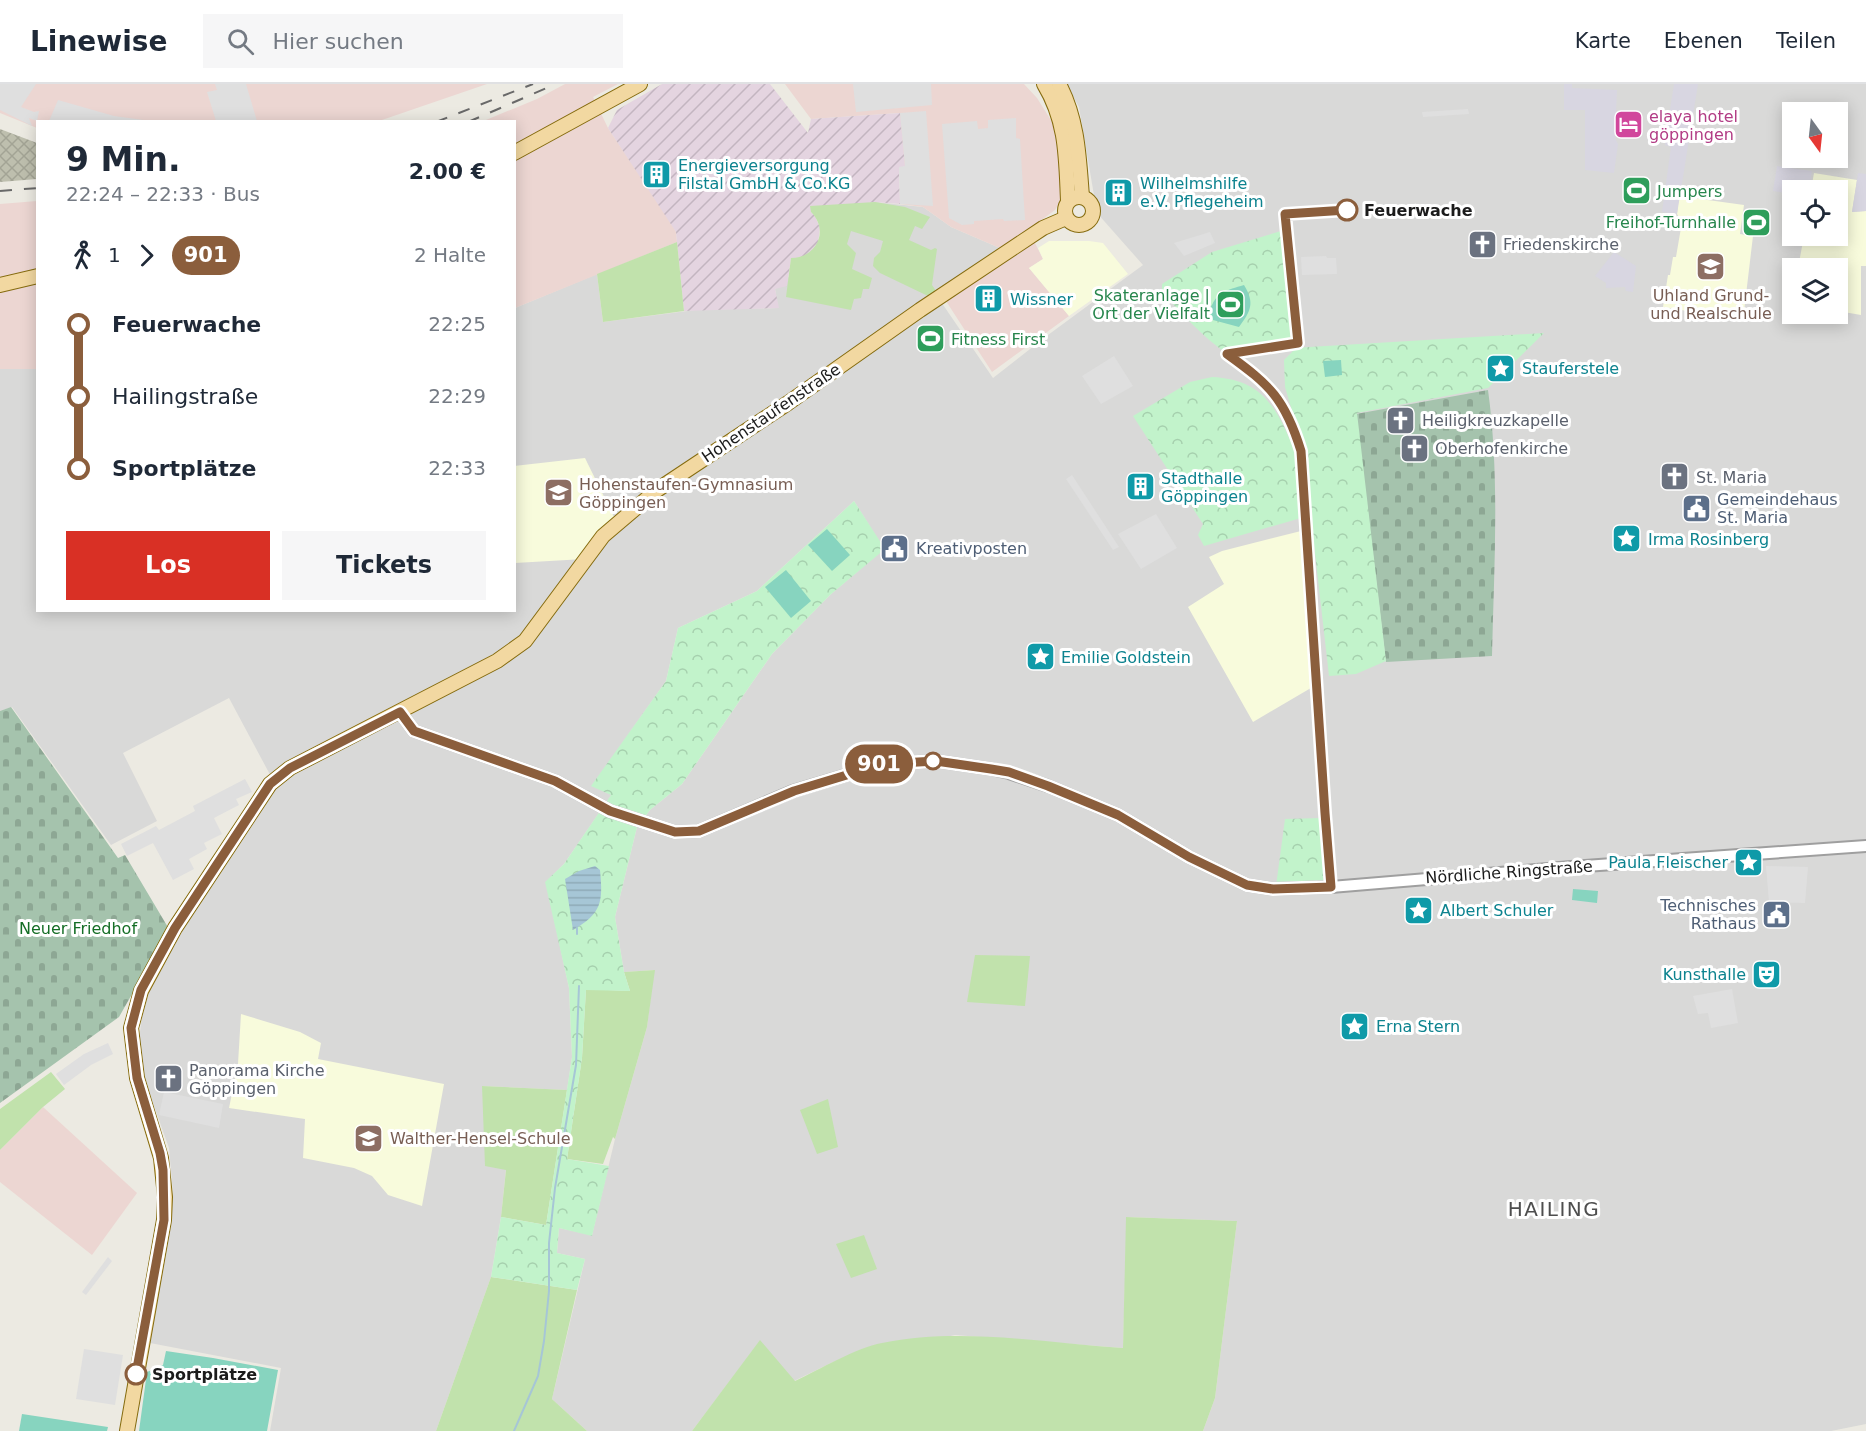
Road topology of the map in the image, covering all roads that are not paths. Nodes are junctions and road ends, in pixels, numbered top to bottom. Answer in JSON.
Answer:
{"nodes":[{"id":1,"x":640,"y":84,"type":"edge"},
{"id":2,"x":1049,"y":85,"type":"edge"},
{"id":3,"x":516,"y":152,"type":"edge"},
{"id":4,"x":1083,"y":197,"type":"junction"},
{"id":5,"x":1068,"y":201,"type":"junction"},
{"id":6,"x":1066,"y":218,"type":"junction"},
{"id":7,"x":36,"y":276,"type":"edge"},
{"id":8,"x":0,"y":285,"type":"edge"},
{"id":9,"x":400,"y":712,"type":"junction"},
{"id":10,"x":1866,"y":846,"type":"edge"},
{"id":11,"x":127,"y":1431,"type":"edge"}],
"edges":[{"from":1,"to":3,"type":"main road"},
{"from":2,"to":4,"type":"main road"},
{"from":2,"to":5,"type":"main road"},
{"from":4,"to":5,"type":"main road"},
{"from":4,"to":6,"type":"main road"},
{"from":5,"to":6,"type":"main road"},
{"from":6,"to":9,"type":"main road","name":"Hohenstaufenstraße"},
{"from":7,"to":8,"type":"main road"},
{"from":9,"to":10,"type":"street","name":"Nördliche Ringstraße"},
{"from":9,"to":11,"type":"main road","name":"Hohenstaufenstraße"}]}
